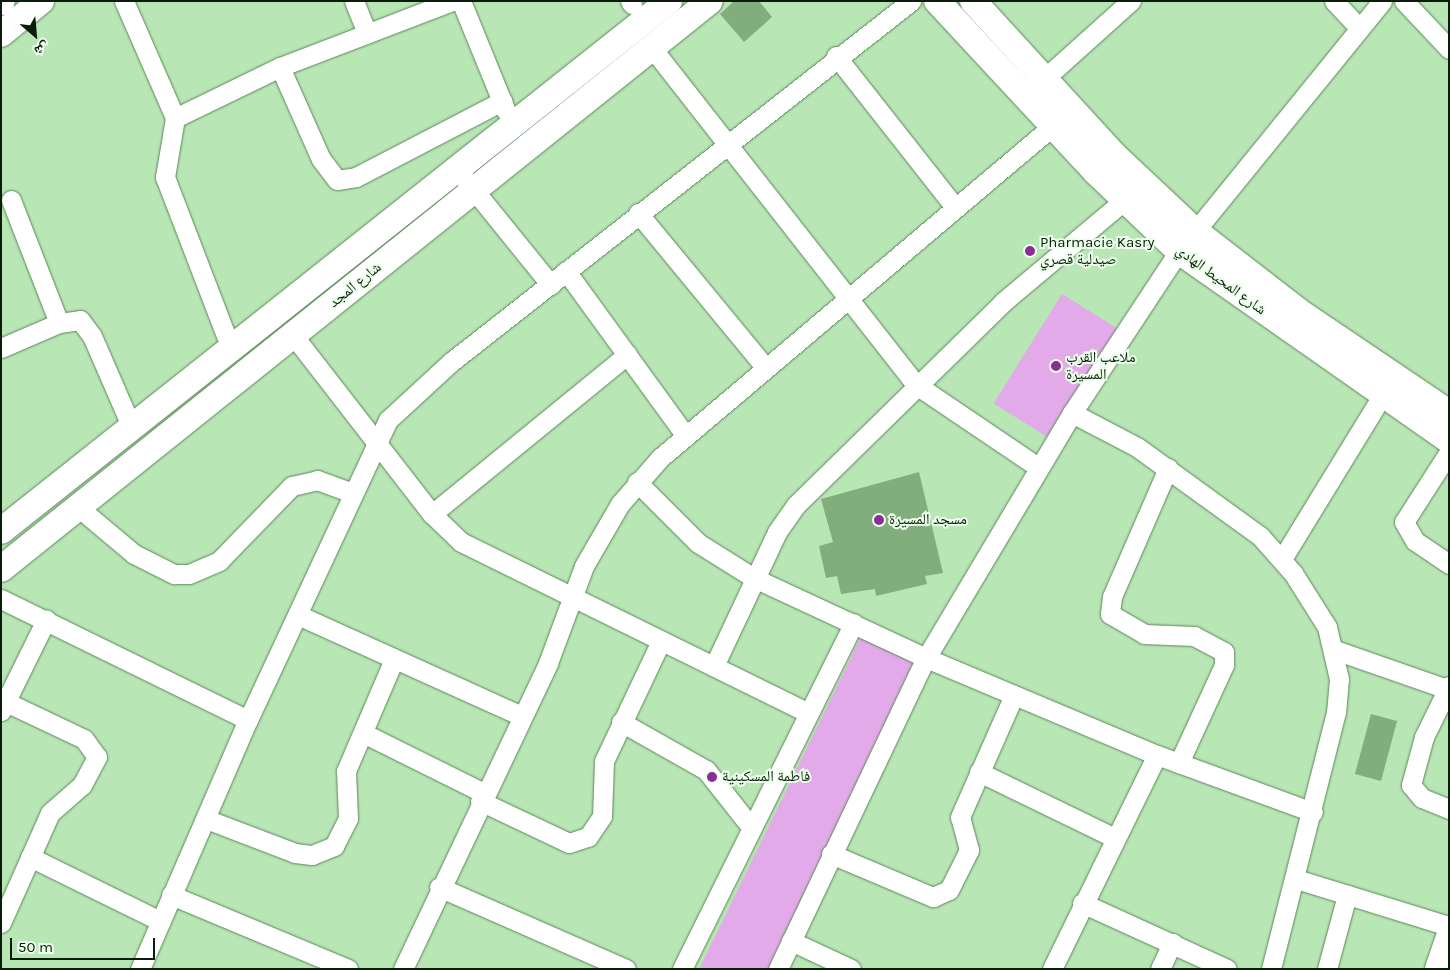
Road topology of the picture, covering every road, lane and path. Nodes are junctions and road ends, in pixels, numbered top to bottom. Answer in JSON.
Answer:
{"nodes":[{"id":1,"x":41,"y":1,"type":"edge"},
{"id":2,"x":124,"y":1,"type":"edge"},
{"id":3,"x":354,"y":1,"type":"edge"},
{"id":4,"x":452,"y":1,"type":"edge"},
{"id":5,"x":461,"y":1,"type":"edge"},
{"id":6,"x":669,"y":1,"type":"edge"},
{"id":7,"x":710,"y":1,"type":"edge"},
{"id":8,"x":911,"y":1,"type":"edge"},
{"id":9,"x":937,"y":1,"type":"edge"},
{"id":10,"x":973,"y":1,"type":"edge"},
{"id":11,"x":1131,"y":1,"type":"edge"},
{"id":12,"x":1334,"y":1,"type":"edge"},
{"id":13,"x":1382,"y":1,"type":"edge"},
{"id":14,"x":1404,"y":1,"type":"edge"},
{"id":15,"x":1359,"y":28,"type":"junction"},
{"id":16,"x":1,"y":34,"type":"edge"},
{"id":17,"x":367,"y":34,"type":"junction"},
{"id":18,"x":652,"y":48,"type":"junction"},
{"id":19,"x":1449,"y":49,"type":"edge"},
{"id":20,"x":836,"y":56,"type":"junction"},
{"id":21,"x":280,"y":67,"type":"junction"},
{"id":22,"x":1035,"y":87,"type":"junction"},
{"id":23,"x":502,"y":101,"type":"junction"},
{"id":24,"x":1062,"y":117,"type":"junction"},
{"id":25,"x":175,"y":118,"type":"junction"},
{"id":26,"x":511,"y":126,"type":"junction"},
{"id":27,"x":727,"y":146,"type":"junction"},
{"id":28,"x":457,"y":169,"type":"junction"},
{"id":29,"x":1145,"y":184,"type":"junction"},
{"id":30,"x":474,"y":190,"type":"junction"},
{"id":31,"x":1124,"y":199,"type":"junction"},
{"id":32,"x":11,"y":200,"type":"dead end"},
{"id":33,"x":954,"y":206,"type":"junction"},
{"id":34,"x":638,"y":213,"type":"junction"},
{"id":35,"x":1195,"y":231,"type":"junction"},
{"id":36,"x":1179,"y":252,"type":"junction"},
{"id":37,"x":566,"y":271,"type":"junction"},
{"id":38,"x":551,"y":284,"type":"junction"},
{"id":39,"x":847,"y":299,"type":"junction"},
{"id":40,"x":59,"y":323,"type":"junction"},
{"id":41,"x":293,"y":335,"type":"junction"},
{"id":42,"x":1,"y":348,"type":"edge"},
{"id":43,"x":231,"y":349,"type":"junction"},
{"id":44,"x":627,"y":355,"type":"junction"},
{"id":45,"x":765,"y":367,"type":"junction"},
{"id":46,"x":915,"y":384,"type":"junction"},
{"id":47,"x":1388,"y":386,"type":"junction"},
{"id":48,"x":1072,"y":413,"type":"junction"},
{"id":49,"x":1449,"y":413,"type":"edge"},
{"id":50,"x":132,"y":428,"type":"junction"},
{"id":51,"x":686,"y":436,"type":"junction"},
{"id":52,"x":375,"y":440,"type":"junction"},
{"id":53,"x":1449,"y":440,"type":"edge"},
{"id":54,"x":1449,"y":452,"type":"edge"},
{"id":55,"x":1038,"y":467,"type":"junction"},
{"id":56,"x":1168,"y":468,"type":"junction"},
{"id":57,"x":637,"y":482,"type":"junction"},
{"id":58,"x":353,"y":493,"type":"junction"},
{"id":59,"x":78,"y":507,"type":"junction"},
{"id":60,"x":432,"y":514,"type":"junction"},
{"id":61,"x":1,"y":531,"type":"edge"},
{"id":62,"x":1282,"y":559,"type":"junction"},
{"id":63,"x":1449,"y":564,"type":"edge"},
{"id":64,"x":1,"y":569,"type":"edge"},
{"id":65,"x":754,"y":578,"type":"junction"},
{"id":66,"x":572,"y":596,"type":"junction"},
{"id":67,"x":1,"y":599,"type":"edge"},
{"id":68,"x":298,"y":615,"type":"junction"},
{"id":69,"x":46,"y":620,"type":"junction"},
{"id":70,"x":854,"y":624,"type":"junction"},
{"id":71,"x":661,"y":641,"type":"junction"},
{"id":72,"x":1335,"y":650,"type":"junction"},
{"id":73,"x":926,"y":658,"type":"junction"},
{"id":74,"x":394,"y":659,"type":"junction"},
{"id":75,"x":714,"y":666,"type":"junction"},
{"id":76,"x":1448,"y":688,"type":"edge"},
{"id":77,"x":1014,"y":695,"type":"junction"},
{"id":78,"x":4,"y":706,"type":"edge"},
{"id":79,"x":807,"y":712,"type":"junction"},
{"id":80,"x":522,"y":716,"type":"junction"},
{"id":81,"x":248,"y":720,"type":"junction"},
{"id":82,"x":621,"y":722,"type":"junction"},
{"id":83,"x":363,"y":733,"type":"junction"},
{"id":84,"x":1157,"y":755,"type":"junction"},
{"id":85,"x":1179,"y":763,"type":"junction"},
{"id":86,"x":979,"y":772,"type":"junction"},
{"id":87,"x":482,"y":797,"type":"junction"},
{"id":88,"x":1449,"y":808,"type":"edge"},
{"id":89,"x":1313,"y":812,"type":"junction"},
{"id":90,"x":206,"y":819,"type":"junction"},
{"id":91,"x":751,"y":827,"type":"junction"},
{"id":92,"x":1115,"y":838,"type":"junction"},
{"id":93,"x":831,"y":854,"type":"junction"},
{"id":94,"x":30,"y":857,"type":"junction"},
{"id":95,"x":1296,"y":879,"type":"junction"},
{"id":96,"x":439,"y":887,"type":"junction"},
{"id":97,"x":171,"y":895,"type":"junction"},
{"id":98,"x":1347,"y":895,"type":"junction"},
{"id":99,"x":1082,"y":903,"type":"junction"},
{"id":100,"x":160,"y":921,"type":"junction"},
{"id":101,"x":1,"y":922,"type":"edge"},
{"id":102,"x":1449,"y":926,"type":"edge"},
{"id":103,"x":1449,"y":937,"type":"edge"},
{"id":104,"x":791,"y":942,"type":"junction"},
{"id":105,"x":1172,"y":943,"type":"junction"},
{"id":106,"x":140,"y":969,"type":"edge"},
{"id":107,"x":348,"y":969,"type":"edge"},
{"id":108,"x":403,"y":969,"type":"edge"},
{"id":109,"x":626,"y":969,"type":"edge"},
{"id":110,"x":682,"y":969,"type":"edge"},
{"id":111,"x":778,"y":969,"type":"edge"},
{"id":112,"x":851,"y":969,"type":"edge"},
{"id":113,"x":1052,"y":969,"type":"edge"},
{"id":114,"x":1160,"y":969,"type":"edge"},
{"id":115,"x":1227,"y":969,"type":"edge"},
{"id":116,"x":1271,"y":969,"type":"edge"},
{"id":117,"x":1327,"y":969,"type":"edge"},
{"id":118,"x":1438,"y":969,"type":"edge"}],
"edges":[{"from":1,"to":16,"type":"main road"},
{"from":2,"to":25,"type":"street"},
{"from":3,"to":17,"type":"street"},
{"from":4,"to":17,"type":"street"},
{"from":5,"to":23,"type":"street"},
{"from":6,"to":26,"type":"main road","name":"شارع المجد"},
{"from":7,"to":18,"type":"main road","name":"شارع المجد"},
{"from":8,"to":20,"type":"street"},
{"from":9,"to":22,"type":"main road","name":"شارع المحيط الهادي"},
{"from":10,"to":22,"type":"main road","name":"شارع المحيط الهادي"},
{"from":11,"to":22,"type":"street"},
{"from":12,"to":15,"type":"street"},
{"from":13,"to":15,"type":"street"},
{"from":14,"to":19,"type":"street"},
{"from":15,"to":35,"type":"street"},
{"from":17,"to":21,"type":"street"},
{"from":18,"to":27,"type":"street"},
{"from":18,"to":30,"type":"main road","name":"شارع المجد"},
{"from":20,"to":27,"type":"street"},
{"from":20,"to":33,"type":"street"},
{"from":21,"to":23,"type":"street"},
{"from":21,"to":25,"type":"street"},
{"from":22,"to":24,"type":"main road","name":"شارع المحيط الهادي"},
{"from":23,"to":26,"type":"street"},
{"from":24,"to":29,"type":"main road","name":"شارع المحيط الهادي"},
{"from":24,"to":31,"type":"main road","name":"شارع المحيط الهادي"},
{"from":24,"to":33,"type":"street"},
{"from":25,"to":43,"type":"street"},
{"from":26,"to":28,"type":"main road","name":"شارع المجد"},
{"from":27,"to":34,"type":"street"},
{"from":27,"to":39,"type":"street"},
{"from":28,"to":30,"type":"street"},
{"from":28,"to":43,"type":"main road","name":"شارع المجد"},
{"from":29,"to":31,"type":"street"},
{"from":29,"to":35,"type":"main road","name":"شارع المحيط الهادي"},
{"from":30,"to":38,"type":"street"},
{"from":30,"to":41,"type":"main road","name":"شارع المجد"},
{"from":31,"to":36,"type":"main road","name":"شارع المحيط الهادي"},
{"from":31,"to":46,"type":"street"},
{"from":32,"to":40,"type":"street"},
{"from":33,"to":39,"type":"street"},
{"from":34,"to":37,"type":"street"},
{"from":34,"to":45,"type":"street"},
{"from":35,"to":36,"type":"street"},
{"from":35,"to":47,"type":"main road","name":"شارع المحيط الهادي"},
{"from":36,"to":47,"type":"main road","name":"شارع المحيط الهادي"},
{"from":36,"to":48,"type":"street"},
{"from":37,"to":38,"type":"street"},
{"from":37,"to":44,"type":"street"},
{"from":38,"to":52,"type":"street"},
{"from":39,"to":45,"type":"street"},
{"from":39,"to":46,"type":"street"},
{"from":40,"to":42,"type":"street"},
{"from":40,"to":50,"type":"street"},
{"from":41,"to":52,"type":"street"},
{"from":41,"to":59,"type":"main road","name":"شارع المجد"},
{"from":43,"to":50,"type":"main road","name":"شارع المجد"},
{"from":44,"to":51,"type":"street"},
{"from":44,"to":60,"type":"street"},
{"from":45,"to":51,"type":"street"},
{"from":46,"to":55,"type":"street"},
{"from":46,"to":65,"type":"street"},
{"from":47,"to":49,"type":"main road","name":"شارع المحيط الهادي"},
{"from":47,"to":53,"type":"main road","name":"شارع المحيط الهادي"},
{"from":47,"to":62,"type":"street"},
{"from":48,"to":55,"type":"street"},
{"from":48,"to":56,"type":"street"},
{"from":50,"to":61,"type":"main road","name":"شارع المجد"},
{"from":51,"to":57,"type":"street"},
{"from":52,"to":58,"type":"street"},
{"from":52,"to":60,"type":"street"},
{"from":54,"to":63,"type":"street"},
{"from":55,"to":73,"type":"street"},
{"from":56,"to":62,"type":"street"},
{"from":56,"to":85,"type":"street"},
{"from":57,"to":65,"type":"street"},
{"from":57,"to":66,"type":"street"},
{"from":58,"to":59,"type":"street"},
{"from":58,"to":68,"type":"street"},
{"from":59,"to":64,"type":"main road","name":"شارع المجد"},
{"from":60,"to":66,"type":"street"},
{"from":62,"to":72,"type":"street"},
{"from":65,"to":70,"type":"street"},
{"from":65,"to":75,"type":"street"},
{"from":66,"to":71,"type":"street"},
{"from":66,"to":80,"type":"street"},
{"from":67,"to":69,"type":"street"},
{"from":68,"to":74,"type":"street"},
{"from":68,"to":81,"type":"street"},
{"from":69,"to":78,"type":"street"},
{"from":69,"to":81,"type":"street"},
{"from":70,"to":73,"type":"street"},
{"from":70,"to":79,"type":"street"},
{"from":71,"to":75,"type":"street"},
{"from":71,"to":82,"type":"street"},
{"from":72,"to":76,"type":"street"},
{"from":72,"to":89,"type":"street"},
{"from":73,"to":77,"type":"street"},
{"from":73,"to":93,"type":"street"},
{"from":74,"to":80,"type":"street"},
{"from":74,"to":83,"type":"street"},
{"from":75,"to":79,"type":"street"},
{"from":76,"to":88,"type":"street"},
{"from":77,"to":84,"type":"street"},
{"from":77,"to":86,"type":"street"},
{"from":78,"to":94,"type":"street"},
{"from":79,"to":91,"type":"street"},
{"from":80,"to":87,"type":"street"},
{"from":81,"to":90,"type":"street"},
{"from":82,"to":87,"type":"street"},
{"from":82,"to":91,"type":"street"},
{"from":83,"to":87,"type":"street"},
{"from":83,"to":90,"type":"street"},
{"from":84,"to":85,"type":"street"},
{"from":84,"to":92,"type":"street"},
{"from":85,"to":89,"type":"street"},
{"from":86,"to":92,"type":"street"},
{"from":86,"to":93,"type":"street"},
{"from":87,"to":96,"type":"street"},
{"from":89,"to":95,"type":"street"},
{"from":90,"to":97,"type":"street"},
{"from":91,"to":110,"type":"street"},
{"from":92,"to":99,"type":"street"},
{"from":93,"to":104,"type":"street"},
{"from":94,"to":100,"type":"street"},
{"from":94,"to":101,"type":"street"},
{"from":95,"to":98,"type":"street"},
{"from":95,"to":116,"type":"street"},
{"from":96,"to":108,"type":"street"},
{"from":96,"to":109,"type":"street"},
{"from":97,"to":100,"type":"street"},
{"from":97,"to":107,"type":"street"},
{"from":98,"to":102,"type":"street"},
{"from":98,"to":117,"type":"street"},
{"from":99,"to":105,"type":"street"},
{"from":99,"to":113,"type":"street"},
{"from":100,"to":106,"type":"street"},
{"from":103,"to":118,"type":"main road"},
{"from":104,"to":111,"type":"street"},
{"from":104,"to":112,"type":"street"},
{"from":105,"to":114,"type":"street"},
{"from":105,"to":115,"type":"street"}]}
